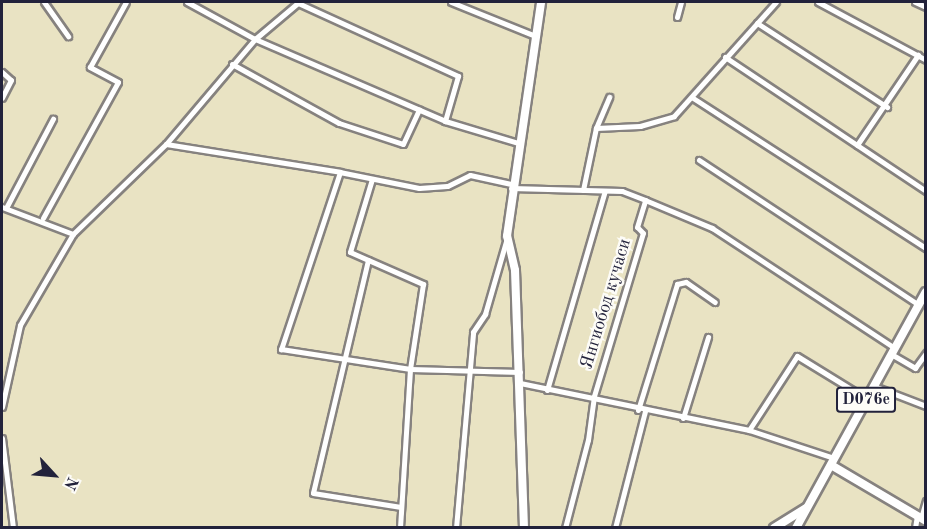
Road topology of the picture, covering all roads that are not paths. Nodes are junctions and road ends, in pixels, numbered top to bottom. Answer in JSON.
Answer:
{"nodes":[{"id":1,"x":44,"y":2,"type":"edge"},
{"id":2,"x":126,"y":2,"type":"edge"},
{"id":3,"x":187,"y":2,"type":"edge"},
{"id":4,"x":298,"y":2,"type":"edge"},
{"id":5,"x":451,"y":2,"type":"edge"},
{"id":6,"x":541,"y":2,"type":"edge"},
{"id":7,"x":681,"y":2,"type":"edge"},
{"id":8,"x":776,"y":2,"type":"edge"},
{"id":9,"x":818,"y":2,"type":"edge"},
{"id":10,"x":915,"y":2,"type":"edge"},
{"id":11,"x":926,"y":7,"type":"edge"},
{"id":12,"x":677,"y":16,"type":"dead end"},
{"id":13,"x":757,"y":23,"type":"junction"},
{"id":14,"x":533,"y":35,"type":"junction"},
{"id":15,"x":68,"y":36,"type":"dead end"},
{"id":16,"x":255,"y":39,"type":"junction"},
{"id":17,"x":918,"y":55,"type":"junction"},
{"id":18,"x":725,"y":57,"type":"junction"},
{"id":19,"x":926,"y":60,"type":"edge"},
{"id":20,"x":232,"y":64,"type":"junction"},
{"id":21,"x":2,"y":72,"type":"edge"},
{"id":22,"x":609,"y":97,"type":"dead end"},
{"id":23,"x":2,"y":98,"type":"edge"},
{"id":24,"x":693,"y":98,"type":"junction"},
{"id":25,"x":887,"y":107,"type":"junction"},
{"id":26,"x":419,"y":110,"type":"junction"},
{"id":27,"x":53,"y":119,"type":"dead end"},
{"id":28,"x":445,"y":121,"type":"junction"},
{"id":29,"x":596,"y":128,"type":"junction"},
{"id":30,"x":518,"y":143,"type":"junction"},
{"id":31,"x":166,"y":144,"type":"junction"},
{"id":32,"x":857,"y":145,"type":"junction"},
{"id":33,"x":699,"y":160,"type":"dead end"},
{"id":34,"x":340,"y":172,"type":"junction"},
{"id":35,"x":372,"y":179,"type":"junction"},
{"id":36,"x":511,"y":186,"type":"junction"},
{"id":37,"x":583,"y":190,"type":"junction"},
{"id":38,"x":605,"y":191,"type":"junction"},
{"id":39,"x":926,"y":191,"type":"edge"},
{"id":40,"x":645,"y":200,"type":"junction"},
{"id":41,"x":4,"y":207,"type":"edge"},
{"id":42,"x":44,"y":218,"type":"junction"},
{"id":43,"x":73,"y":234,"type":"junction"},
{"id":44,"x":507,"y":236,"type":"junction"},
{"id":45,"x":926,"y":248,"type":"edge"},
{"id":46,"x":368,"y":260,"type":"junction"},
{"id":47,"x":926,"y":292,"type":"edge"},
{"id":48,"x":715,"y":302,"type":"dead end"},
{"id":49,"x":919,"y":304,"type":"junction"},
{"id":50,"x":708,"y":337,"type":"dead end"},
{"id":51,"x":893,"y":351,"type":"junction"},
{"id":52,"x":926,"y":352,"type":"edge"},
{"id":53,"x":343,"y":361,"type":"junction"},
{"id":54,"x":410,"y":369,"type":"junction"},
{"id":55,"x":468,"y":372,"type":"junction"},
{"id":56,"x":520,"y":372,"type":"junction"},
{"id":57,"x":520,"y":383,"type":"junction"},
{"id":58,"x":874,"y":386,"type":"junction"},
{"id":59,"x":547,"y":390,"type":"junction"},
{"id":60,"x":867,"y":399,"type":"junction"},
{"id":61,"x":594,"y":402,"type":"junction"},
{"id":62,"x":926,"y":406,"type":"edge"},
{"id":63,"x":2,"y":407,"type":"edge"},
{"id":64,"x":641,"y":411,"type":"junction"},
{"id":65,"x":683,"y":418,"type":"junction"},
{"id":66,"x":749,"y":430,"type":"junction"},
{"id":67,"x":2,"y":438,"type":"edge"},
{"id":68,"x":833,"y":461,"type":"junction"},
{"id":69,"x":926,"y":501,"type":"edge"},
{"id":70,"x":401,"y":507,"type":"junction"},
{"id":71,"x":806,"y":508,"type":"junction"},
{"id":72,"x":921,"y":518,"type":"edge"},
{"id":73,"x":13,"y":528,"type":"edge"},
{"id":74,"x":400,"y":528,"type":"edge"},
{"id":75,"x":456,"y":528,"type":"edge"},
{"id":76,"x":524,"y":528,"type":"edge"},
{"id":77,"x":565,"y":528,"type":"edge"},
{"id":78,"x":615,"y":528,"type":"edge"},
{"id":79,"x":774,"y":528,"type":"edge"},
{"id":80,"x":796,"y":528,"type":"edge"},
{"id":81,"x":915,"y":528,"type":"edge"}],
"edges":[{"from":1,"to":15,"type":"street"},
{"from":2,"to":42,"type":"street"},
{"from":3,"to":16,"type":"street"},
{"from":4,"to":16,"type":"street"},
{"from":4,"to":28,"type":"street"},
{"from":5,"to":14,"type":"street"},
{"from":6,"to":14,"type":"street"},
{"from":7,"to":12,"type":"street"},
{"from":8,"to":13,"type":"street"},
{"from":9,"to":17,"type":"street"},
{"from":10,"to":11,"type":"street"},
{"from":13,"to":18,"type":"street"},
{"from":13,"to":25,"type":"street"},
{"from":14,"to":30,"type":"street"},
{"from":16,"to":20,"type":"street"},
{"from":16,"to":26,"type":"street"},
{"from":17,"to":19,"type":"street"},
{"from":17,"to":25,"type":"street"},
{"from":18,"to":24,"type":"street"},
{"from":18,"to":32,"type":"street"},
{"from":20,"to":26,"type":"street"},
{"from":20,"to":31,"type":"street"},
{"from":21,"to":23,"type":"street"},
{"from":22,"to":29,"type":"street"},
{"from":24,"to":29,"type":"street"},
{"from":24,"to":45,"type":"street"},
{"from":25,"to":32,"type":"street"},
{"from":26,"to":28,"type":"street"},
{"from":27,"to":41,"type":"street"},
{"from":28,"to":30,"type":"street"},
{"from":29,"to":37,"type":"street"},
{"from":30,"to":36,"type":"street"},
{"from":31,"to":34,"type":"street"},
{"from":31,"to":43,"type":"street"},
{"from":32,"to":39,"type":"street"},
{"from":33,"to":49,"type":"street"},
{"from":34,"to":35,"type":"street"},
{"from":34,"to":53,"type":"street"},
{"from":35,"to":36,"type":"street"},
{"from":35,"to":46,"type":"street"},
{"from":36,"to":37,"type":"street"},
{"from":36,"to":44,"type":"street"},
{"from":37,"to":38,"type":"street"},
{"from":38,"to":40,"type":"street"},
{"from":38,"to":59,"type":"street"},
{"from":40,"to":51,"type":"street"},
{"from":40,"to":61,"type":"street","name":"Янгиобод кучаси"},
{"from":41,"to":42,"type":"street"},
{"from":42,"to":43,"type":"street"},
{"from":43,"to":63,"type":"street"},
{"from":44,"to":55,"type":"street"},
{"from":44,"to":56,"type":"street"},
{"from":46,"to":53,"type":"street"},
{"from":46,"to":54,"type":"street"},
{"from":47,"to":49,"type":"main road","number":"D076e"},
{"from":48,"to":64,"type":"street"},
{"from":49,"to":51,"type":"main road","number":"D076e"},
{"from":50,"to":65,"type":"street"},
{"from":51,"to":52,"type":"street"},
{"from":51,"to":58,"type":"main road","number":"D076e"},
{"from":53,"to":54,"type":"street"},
{"from":53,"to":70,"type":"street"},
{"from":54,"to":55,"type":"street"},
{"from":54,"to":70,"type":"street"},
{"from":55,"to":56,"type":"street"},
{"from":55,"to":75,"type":"street"},
{"from":56,"to":57,"type":"street"},
{"from":57,"to":59,"type":"street"},
{"from":57,"to":76,"type":"street"},
{"from":58,"to":60,"type":"main road","number":"D076e"},
{"from":58,"to":62,"type":"street"},
{"from":59,"to":61,"type":"street"},
{"from":60,"to":66,"type":"street"},
{"from":60,"to":68,"type":"main road","number":"D076e"},
{"from":61,"to":64,"type":"street"},
{"from":61,"to":77,"type":"street","name":"Янгиобод кучаси"},
{"from":64,"to":65,"type":"street"},
{"from":64,"to":78,"type":"street"},
{"from":65,"to":66,"type":"street"},
{"from":66,"to":68,"type":"street"},
{"from":67,"to":73,"type":"street"},
{"from":68,"to":71,"type":"main road","number":"D076e"},
{"from":68,"to":72,"type":"street"},
{"from":69,"to":72,"type":"street"},
{"from":70,"to":74,"type":"street"},
{"from":71,"to":79,"type":"main road"},
{"from":71,"to":80,"type":"main road","number":"D076e"},
{"from":72,"to":81,"type":"street"}]}
